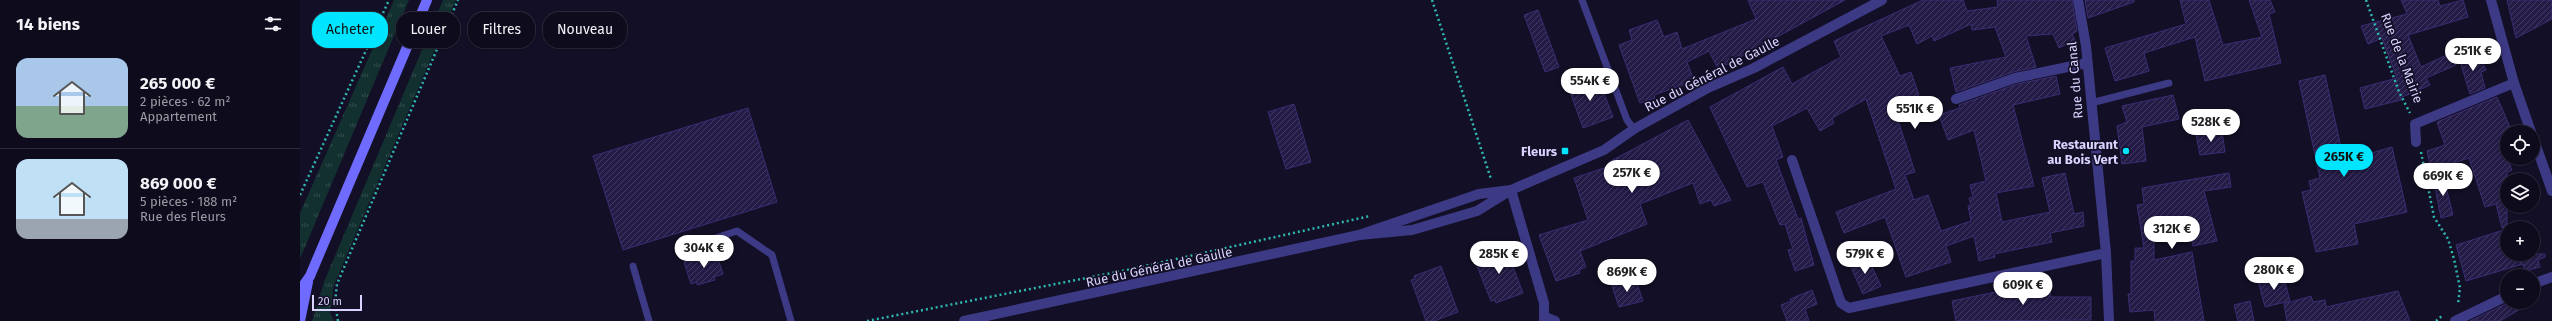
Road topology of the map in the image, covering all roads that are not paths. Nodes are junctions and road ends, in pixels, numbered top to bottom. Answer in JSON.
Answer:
{"nodes":[{"id":1,"x":427,"y":0,"type":"edge"},
{"id":2,"x":1582,"y":0,"type":"edge"},
{"id":3,"x":1882,"y":0,"type":"edge"},
{"id":4,"x":2078,"y":0,"type":"edge"},
{"id":5,"x":2491,"y":0,"type":"edge"},
{"id":6,"x":2087,"y":63,"type":"junction"},
{"id":7,"x":2169,"y":83,"type":"dead end"},
{"id":8,"x":2514,"y":83,"type":"junction"},
{"id":9,"x":1956,"y":99,"type":"dead end"},
{"id":10,"x":2091,"y":103,"type":"junction"},
{"id":11,"x":2529,"y":125,"type":"edge"},
{"id":12,"x":1634,"y":129,"type":"junction"},
{"id":13,"x":2416,"y":142,"type":"road end"},
{"id":14,"x":2540,"y":157,"type":"edge"},
{"id":15,"x":1792,"y":160,"type":"dead end"},
{"id":16,"x":1511,"y":190,"type":"junction"},
{"id":17,"x":2552,"y":191,"type":"edge"},
{"id":18,"x":1359,"y":236,"type":"junction"},
{"id":19,"x":682,"y":250,"type":"dead end"},
{"id":20,"x":2106,"y":253,"type":"junction"},
{"id":21,"x":633,"y":266,"type":"dead end"},
{"id":22,"x":310,"y":276,"type":"junction"},
{"id":23,"x":2552,"y":278,"type":"edge"},
{"id":24,"x":2540,"y":282,"type":"edge"},
{"id":25,"x":300,"y":290,"type":"edge"},
{"id":26,"x":2500,"y":299,"type":"edge"},
{"id":27,"x":1544,"y":319,"type":"edge"},
{"id":28,"x":300,"y":321,"type":"edge"},
{"id":29,"x":649,"y":321,"type":"edge"},
{"id":30,"x":791,"y":321,"type":"edge"},
{"id":31,"x":964,"y":321,"type":"edge"},
{"id":32,"x":1555,"y":321,"type":"edge"},
{"id":33,"x":2109,"y":321,"type":"edge"},
{"id":34,"x":2455,"y":321,"type":"edge"}],
"edges":[{"from":1,"to":22,"type":"main road"},
{"from":2,"to":12,"type":"lane"},
{"from":3,"to":12,"type":"street","name":"Rue du Général de Gaulle"},
{"from":4,"to":6,"type":"street","name":"Rue du Canal"},
{"from":5,"to":8,"type":"street"},
{"from":6,"to":9,"type":"street"},
{"from":6,"to":10,"type":"street","name":"Rue du Canal"},
{"from":7,"to":10,"type":"lane"},
{"from":8,"to":11,"type":"street"},
{"from":8,"to":13,"type":"street"},
{"from":10,"to":20,"type":"street","name":"Rue du Canal"},
{"from":12,"to":16,"type":"street","name":"Rue du Général de Gaulle"},
{"from":14,"to":17,"type":"street"},
{"from":15,"to":20,"type":"street"},
{"from":16,"to":18,"type":"street","name":"Rue du Général de Gaulle"},
{"from":16,"to":18,"type":"street","name":"Rue du Général de Gaulle"},
{"from":16,"to":27,"type":"street"},
{"from":18,"to":31,"type":"street","name":"Rue du Général de Gaulle"},
{"from":19,"to":30,"type":"lane"},
{"from":20,"to":33,"type":"street","name":"Rue du Canal"},
{"from":21,"to":29,"type":"lane"},
{"from":22,"to":25,"type":"main road"},
{"from":22,"to":28,"type":"main road"},
{"from":23,"to":24,"type":"street"},
{"from":26,"to":34,"type":"street"},
{"from":27,"to":32,"type":"street"}]}
